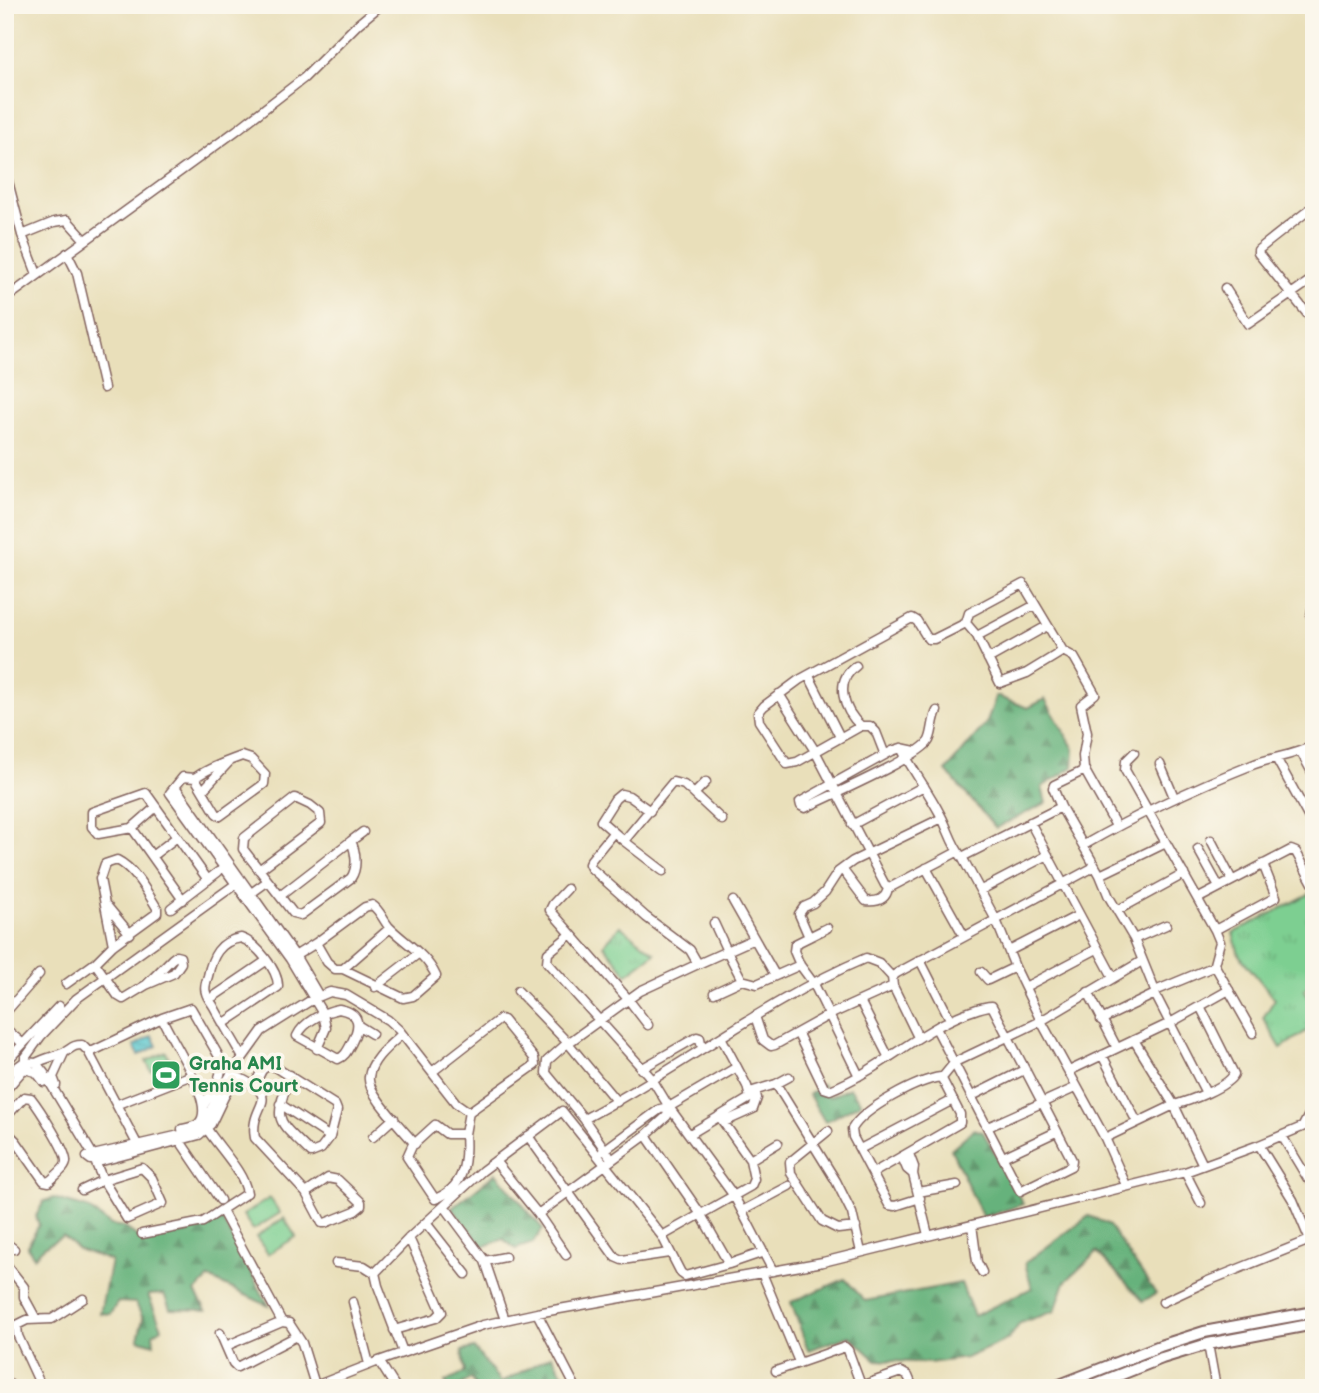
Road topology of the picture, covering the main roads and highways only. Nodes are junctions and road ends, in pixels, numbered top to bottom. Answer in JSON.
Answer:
{"nodes":[{"id":1,"x":1314,"y":1312,"type":"edge"},
{"id":2,"x":1314,"y":1324,"type":"edge"},
{"id":3,"x":1052,"y":1388,"type":"edge"},
{"id":4,"x":1086,"y":1388,"type":"edge"}],
"edges":[{"from":1,"to":3,"type":"highway"},
{"from":2,"to":4,"type":"highway"}]}
